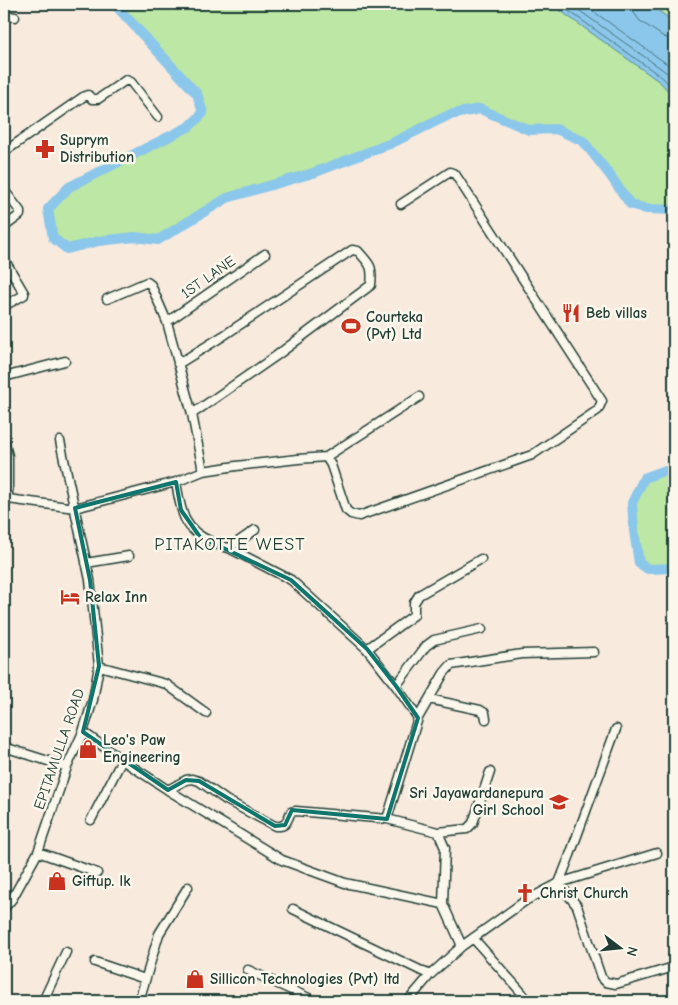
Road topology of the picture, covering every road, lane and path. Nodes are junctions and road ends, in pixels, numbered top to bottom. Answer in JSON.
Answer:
{"nodes":[{"id":1,"x":4,"y":15,"type":"edge"},
{"id":2,"x":15,"y":17,"type":"dead end"},
{"id":3,"x":158,"y":116,"type":"dead end"},
{"id":4,"x":4,"y":152,"type":"edge"},
{"id":5,"x":4,"y":190,"type":"edge"},
{"id":6,"x":402,"y":204,"type":"dead end"},
{"id":7,"x":4,"y":227,"type":"edge"},
{"id":8,"x":265,"y":254,"type":"dead end"},
{"id":9,"x":4,"y":259,"type":"edge"},
{"id":10,"x":107,"y":299,"type":"dead end"},
{"id":11,"x":4,"y":306,"type":"edge"},
{"id":12,"x":167,"y":322,"type":"junction"},
{"id":13,"x":65,"y":361,"type":"dead end"},
{"id":14,"x":178,"y":364,"type":"junction"},
{"id":15,"x":4,"y":377,"type":"edge"},
{"id":16,"x":419,"y":397,"type":"dead end"},
{"id":17,"x":192,"y":414,"type":"junction"},
{"id":18,"x":4,"y":440,"type":"edge"},
{"id":19,"x":60,"y":441,"type":"dead end"},
{"id":20,"x":326,"y":457,"type":"junction"},
{"id":21,"x":203,"y":471,"type":"junction"},
{"id":22,"x":176,"y":482,"type":"junction"},
{"id":23,"x":6,"y":500,"type":"edge"},
{"id":24,"x":75,"y":508,"type":"junction"},
{"id":25,"x":255,"y":530,"type":"dead end"},
{"id":26,"x":229,"y":548,"type":"junction"},
{"id":27,"x":129,"y":556,"type":"dead end"},
{"id":28,"x":480,"y":559,"type":"dead end"},
{"id":29,"x":86,"y":563,"type":"junction"},
{"id":30,"x":482,"y":629,"type":"dead end"},
{"id":31,"x":367,"y":649,"type":"junction"},
{"id":32,"x":594,"y":652,"type":"dead end"},
{"id":33,"x":98,"y":666,"type":"junction"},
{"id":34,"x":396,"y":686,"type":"junction"},
{"id":35,"x":429,"y":699,"type":"junction"},
{"id":36,"x":206,"y":713,"type":"dead end"},
{"id":37,"x":418,"y":718,"type":"junction"},
{"id":38,"x":486,"y":719,"type":"dead end"},
{"id":39,"x":616,"y":729,"type":"dead end"},
{"id":40,"x":83,"y":732,"type":"junction"},
{"id":41,"x":4,"y":747,"type":"edge"},
{"id":42,"x":122,"y":760,"type":"junction"},
{"id":43,"x":67,"y":767,"type":"junction"},
{"id":44,"x":490,"y":772,"type":"dead end"},
{"id":45,"x":168,"y":790,"type":"junction"},
{"id":46,"x":387,"y":819,"type":"junction"},
{"id":47,"x":91,"y":820,"type":"dead end"},
{"id":48,"x":438,"y":832,"type":"junction"},
{"id":49,"x":38,"y":852,"type":"junction"},
{"id":50,"x":657,"y":853,"type":"dead end"},
{"id":51,"x":97,"y":873,"type":"dead end"},
{"id":52,"x":559,"y":882,"type":"junction"},
{"id":53,"x":188,"y":887,"type":"dead end"},
{"id":54,"x":442,"y":904,"type":"junction"},
{"id":55,"x":4,"y":908,"type":"edge"},
{"id":56,"x":294,"y":909,"type":"dead end"},
{"id":57,"x":473,"y":938,"type":"junction"},
{"id":58,"x":462,"y":946,"type":"junction"},
{"id":59,"x":66,"y":952,"type":"dead end"},
{"id":60,"x":95,"y":962,"type":"dead end"},
{"id":61,"x":674,"y":967,"type":"edge"},
{"id":62,"x":248,"y":970,"type":"dead end"},
{"id":63,"x":430,"y":975,"type":"junction"},
{"id":64,"x":145,"y":979,"type":"junction"},
{"id":65,"x":43,"y":1001,"type":"edge"},
{"id":66,"x":139,"y":1001,"type":"edge"},
{"id":67,"x":315,"y":1001,"type":"edge"},
{"id":68,"x":408,"y":1001,"type":"edge"},
{"id":69,"x":528,"y":1001,"type":"edge"}],
"edges":[{"from":1,"to":2,"type":"street"},
{"from":3,"to":4,"type":"street"},
{"from":5,"to":7,"type":"street"},
{"from":6,"to":20,"type":"street"},
{"from":8,"to":12,"type":"street","name":"1ST LANE"},
{"from":9,"to":11,"type":"street"},
{"from":10,"to":12,"type":"street"},
{"from":12,"to":14,"type":"street"},
{"from":13,"to":15,"type":"street"},
{"from":14,"to":17,"type":"street"},
{"from":14,"to":17,"type":"street"},
{"from":16,"to":20,"type":"street"},
{"from":17,"to":21,"type":"street"},
{"from":18,"to":23,"type":"street"},
{"from":19,"to":24,"type":"street","name":"EPITAMULLA ROAD"},
{"from":20,"to":21,"type":"street"},
{"from":21,"to":22,"type":"street"},
{"from":22,"to":24,"type":"street"},
{"from":22,"to":26,"type":"street"},
{"from":23,"to":24,"type":"street"},
{"from":24,"to":29,"type":"street","name":"EPITAMULLA ROAD"},
{"from":25,"to":26,"type":"street"},
{"from":26,"to":31,"type":"street"},
{"from":27,"to":29,"type":"street"},
{"from":28,"to":31,"type":"street"},
{"from":29,"to":33,"type":"street","name":"EPITAMULLA ROAD"},
{"from":30,"to":34,"type":"street"},
{"from":31,"to":34,"type":"street"},
{"from":32,"to":35,"type":"street"},
{"from":33,"to":36,"type":"street"},
{"from":33,"to":40,"type":"street","name":"EPITAMULLA ROAD"},
{"from":34,"to":37,"type":"street"},
{"from":35,"to":37,"type":"street"},
{"from":35,"to":38,"type":"street"},
{"from":37,"to":46,"type":"street"},
{"from":39,"to":52,"type":"street"},
{"from":40,"to":42,"type":"street"},
{"from":40,"to":43,"type":"street","name":"EPITAMULLA ROAD"},
{"from":41,"to":43,"type":"street"},
{"from":42,"to":45,"type":"street"},
{"from":42,"to":47,"type":"street"},
{"from":43,"to":49,"type":"street","name":"EPITAMULLA ROAD"},
{"from":44,"to":48,"type":"street"},
{"from":45,"to":46,"type":"street"},
{"from":45,"to":54,"type":"street"},
{"from":46,"to":48,"type":"street"},
{"from":48,"to":54,"type":"street"},
{"from":49,"to":51,"type":"street"},
{"from":49,"to":55,"type":"street","name":"EPITAMULLA ROAD"},
{"from":50,"to":52,"type":"street"},
{"from":52,"to":57,"type":"street"},
{"from":52,"to":61,"type":"street"},
{"from":53,"to":64,"type":"street"},
{"from":54,"to":58,"type":"street"},
{"from":56,"to":63,"type":"street"},
{"from":57,"to":58,"type":"street"},
{"from":57,"to":69,"type":"street"},
{"from":58,"to":63,"type":"street"},
{"from":59,"to":65,"type":"street"},
{"from":60,"to":64,"type":"street"},
{"from":62,"to":67,"type":"street"},
{"from":63,"to":68,"type":"street"},
{"from":64,"to":66,"type":"street"}]}
